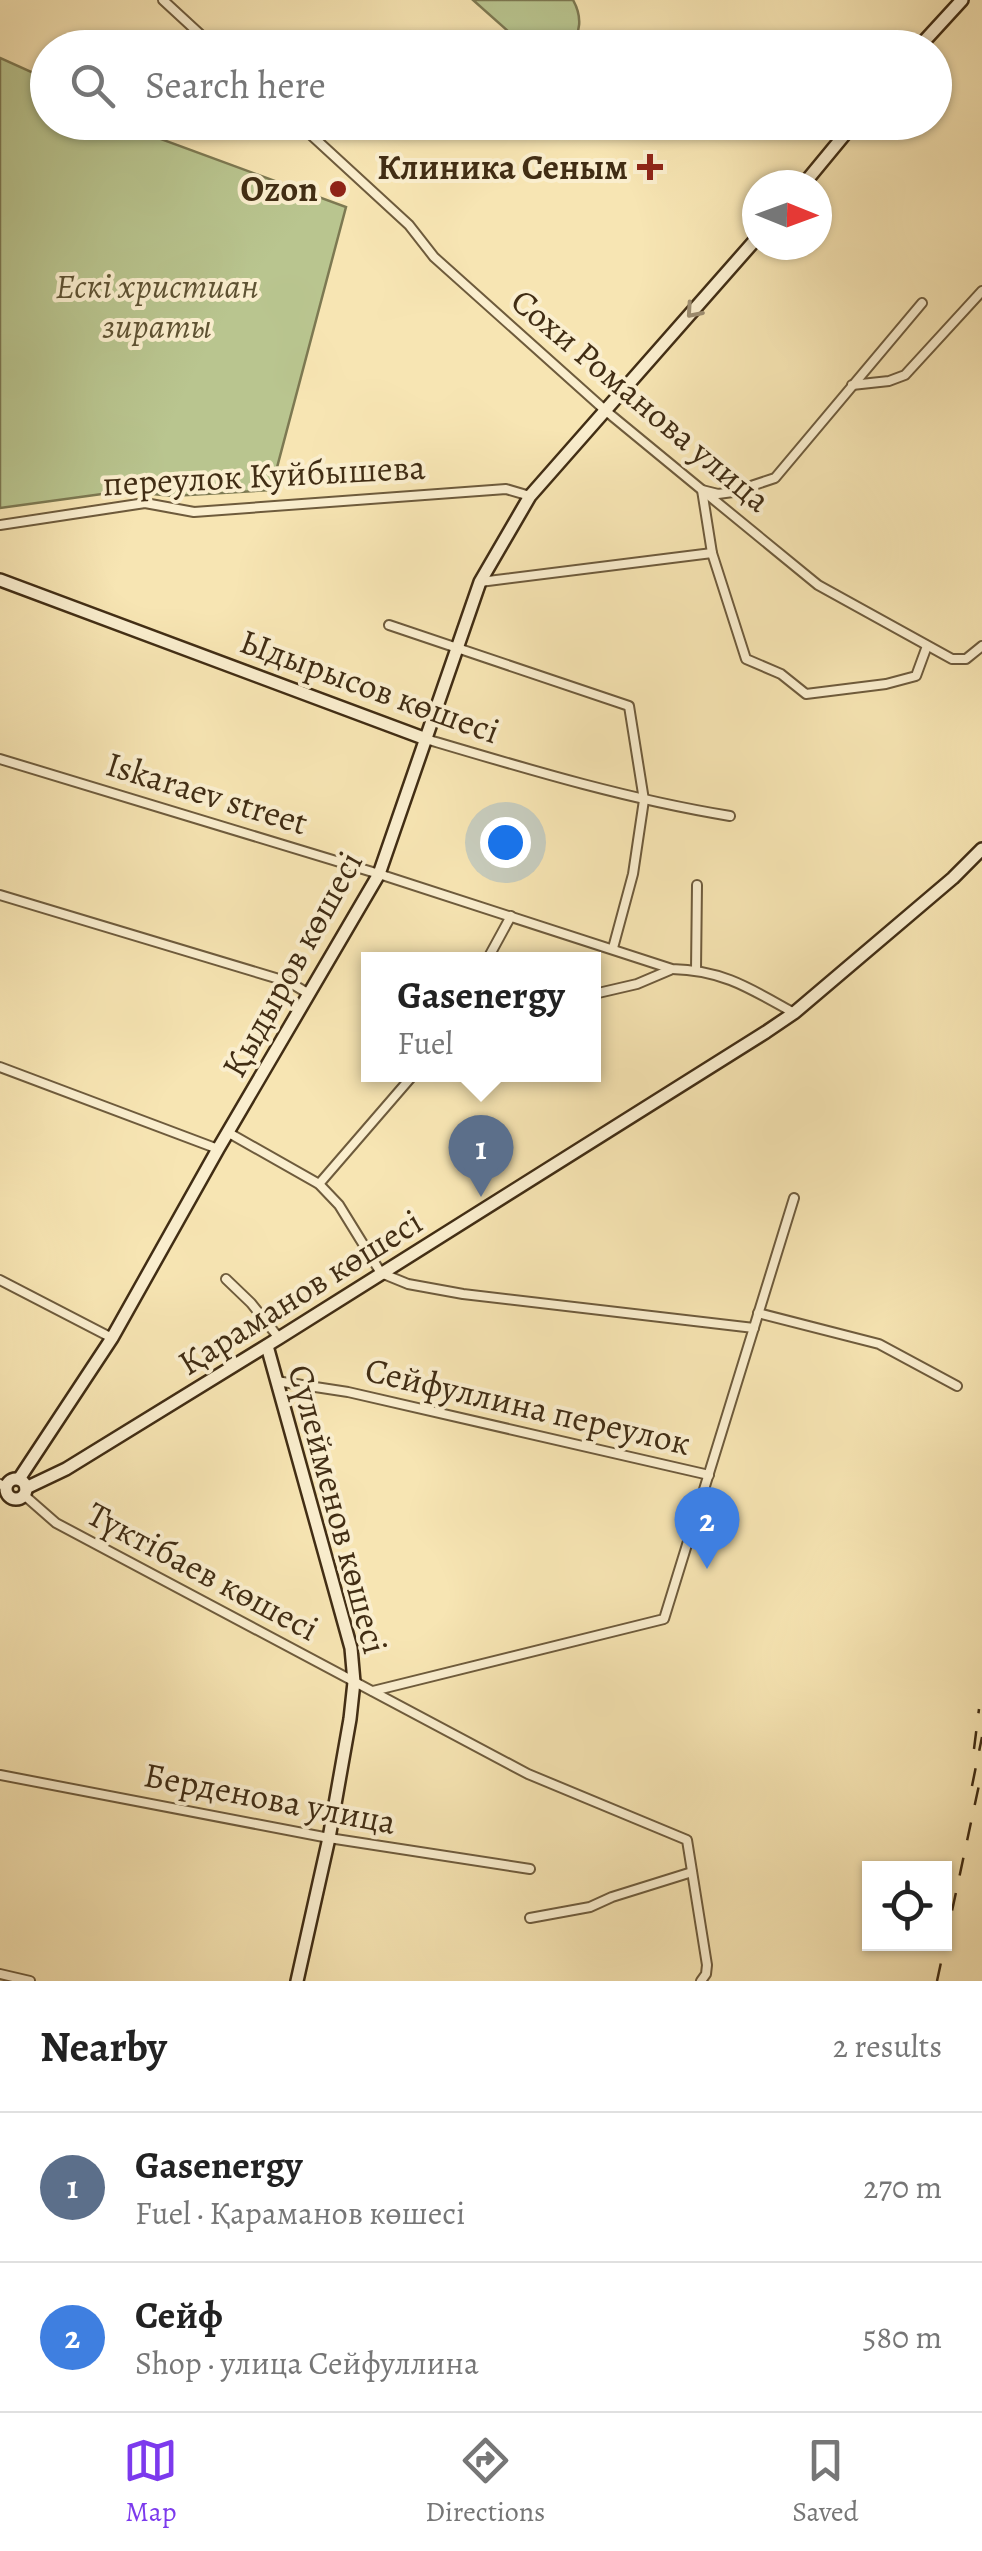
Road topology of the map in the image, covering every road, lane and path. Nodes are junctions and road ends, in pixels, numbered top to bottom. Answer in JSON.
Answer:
{"nodes":[{"id":1,"x":163,"y":0,"type":"edge"},
{"id":2,"x":962,"y":0,"type":"edge"},
{"id":3,"x":196,"y":30,"type":"edge"},
{"id":4,"x":934,"y":30,"type":"edge"},
{"id":5,"x":317,"y":140,"type":"edge"},
{"id":6,"x":840,"y":140,"type":"edge"},
{"id":7,"x":815,"y":170,"type":"edge"},
{"id":8,"x":742,"y":255,"type":"edge"},
{"id":9,"x":982,"y":290,"type":"edge"},
{"id":10,"x":922,"y":303,"type":"dead end"},
{"id":11,"x":852,"y":385,"type":"junction"},
{"id":12,"x":606,"y":411,"type":"junction"},
{"id":13,"x":702,"y":490,"type":"junction"},
{"id":14,"x":530,"y":496,"type":"junction"},
{"id":15,"x":0,"y":525,"type":"edge"},
{"id":16,"x":712,"y":552,"type":"junction"},
{"id":17,"x":0,"y":580,"type":"edge"},
{"id":18,"x":480,"y":582,"type":"junction"},
{"id":19,"x":389,"y":625,"type":"dead end"},
{"id":20,"x":928,"y":646,"type":"junction"},
{"id":21,"x":982,"y":646,"type":"edge"},
{"id":22,"x":455,"y":649,"type":"junction"},
{"id":23,"x":426,"y":739,"type":"junction"},
{"id":24,"x":0,"y":759,"type":"edge"},
{"id":25,"x":644,"y":801,"type":"junction"},
{"id":26,"x":730,"y":816,"type":"dead end"},
{"id":27,"x":982,"y":849,"type":"edge"},
{"id":28,"x":379,"y":874,"type":"junction"},
{"id":29,"x":697,"y":884,"type":"dead end"},
{"id":30,"x":0,"y":895,"type":"edge"},
{"id":31,"x":511,"y":916,"type":"junction"},
{"id":32,"x":613,"y":948,"type":"junction"},
{"id":33,"x":491,"y":952,"type":"edge"},
{"id":34,"x":672,"y":970,"type":"junction"},
{"id":35,"x":696,"y":970,"type":"junction"},
{"id":36,"x":601,"y":992,"type":"edge"},
{"id":37,"x":308,"y":994,"type":"junction"},
{"id":38,"x":794,"y":1013,"type":"junction"},
{"id":39,"x":0,"y":1067,"type":"edge"},
{"id":40,"x":407,"y":1082,"type":"edge"},
{"id":41,"x":228,"y":1133,"type":"junction"},
{"id":42,"x":218,"y":1149,"type":"junction"},
{"id":43,"x":319,"y":1184,"type":"junction"},
{"id":44,"x":794,"y":1198,"type":"dead end"},
{"id":45,"x":382,"y":1272,"type":"junction"},
{"id":46,"x":226,"y":1279,"type":"dead end"},
{"id":47,"x":0,"y":1280,"type":"edge"},
{"id":48,"x":758,"y":1314,"type":"junction"},
{"id":49,"x":754,"y":1328,"type":"junction"},
{"id":50,"x":112,"y":1338,"type":"junction"},
{"id":51,"x":279,"y":1338,"type":"junction"},
{"id":52,"x":267,"y":1346,"type":"junction"},
{"id":53,"x":276,"y":1381,"type":"junction"},
{"id":54,"x":957,"y":1386,"type":"dead end"},
{"id":55,"x":708,"y":1475,"type":"junction"},
{"id":56,"x":12,"y":1489,"type":"edge"},
{"id":57,"x":0,"y":1506,"type":"edge"},
{"id":58,"x":354,"y":1682,"type":"junction"},
{"id":59,"x":372,"y":1691,"type":"junction"},
{"id":60,"x":0,"y":1775,"type":"edge"},
{"id":61,"x":328,"y":1838,"type":"junction"},
{"id":62,"x":530,"y":1870,"type":"dead end"},
{"id":63,"x":692,"y":1872,"type":"junction"},
{"id":64,"x":530,"y":1918,"type":"dead end"},
{"id":65,"x":0,"y":1974,"type":"edge"},
{"id":66,"x":30,"y":1981,"type":"edge"},
{"id":67,"x":296,"y":1981,"type":"edge"},
{"id":68,"x":701,"y":1981,"type":"edge"}],
"edges":[{"from":1,"to":3,"type":"street"},
{"from":2,"to":4,"type":"street"},
{"from":5,"to":12,"type":"street","name":"Сохи Романова улица"},
{"from":6,"to":7,"type":"street"},
{"from":8,"to":12,"type":"street","name":"Қыдыров көшесі","one_way":true},
{"from":9,"to":11,"type":"street"},
{"from":10,"to":11,"type":"street"},
{"from":11,"to":13,"type":"street"},
{"from":12,"to":13,"type":"street","name":"Сохи Романова улица"},
{"from":12,"to":14,"type":"street","name":"Қыдыров көшесі"},
{"from":13,"to":16,"type":"street"},
{"from":13,"to":20,"type":"street","name":"Сохи Романова улица"},
{"from":14,"to":15,"type":"street","name":"переулок Куйбышева"},
{"from":14,"to":18,"type":"street","name":"Қыдыров көшесі"},
{"from":16,"to":18,"type":"street"},
{"from":16,"to":20,"type":"street"},
{"from":17,"to":23,"type":"street","name":"Ыдырысов көшесі"},
{"from":18,"to":22,"type":"street","name":"Қыдыров көшесі"},
{"from":19,"to":22,"type":"street"},
{"from":20,"to":21,"type":"street","name":"Сохи Романова улица"},
{"from":22,"to":23,"type":"street","name":"Қыдыров көшесі"},
{"from":22,"to":25,"type":"street"},
{"from":23,"to":25,"type":"street","name":"Ыдырысов көшесі"},
{"from":23,"to":28,"type":"street","name":"Қыдыров көшесі"},
{"from":24,"to":28,"type":"street","name":"Iskaraev street"},
{"from":25,"to":26,"type":"street","name":"Ыдырысов көшесі"},
{"from":25,"to":32,"type":"street"},
{"from":27,"to":38,"type":"street","name":"Қараманов көшесі"},
{"from":28,"to":31,"type":"street","name":"Iskaraev street"},
{"from":28,"to":37,"type":"street","name":"Қыдыров көшесі"},
{"from":29,"to":35,"type":"street"},
{"from":30,"to":37,"type":"street"},
{"from":31,"to":32,"type":"street","name":"Iskaraev street"},
{"from":31,"to":33,"type":"street"},
{"from":32,"to":34,"type":"street","name":"Iskaraev street"},
{"from":34,"to":35,"type":"street","name":"Iskaraev street"},
{"from":34,"to":36,"type":"street"},
{"from":35,"to":38,"type":"street","name":"Iskaraev street"},
{"from":37,"to":41,"type":"street","name":"Қыдыров көшесі"},
{"from":38,"to":45,"type":"street","name":"Қараманов көшесі"},
{"from":39,"to":42,"type":"street"},
{"from":40,"to":43,"type":"street"},
{"from":41,"to":42,"type":"street","name":"Қыдыров көшесі"},
{"from":41,"to":43,"type":"street"},
{"from":42,"to":50,"type":"street","name":"Қыдыров көшесі"},
{"from":43,"to":45,"type":"street"},
{"from":44,"to":48,"type":"street"},
{"from":45,"to":49,"type":"street"},
{"from":45,"to":51,"type":"street","name":"Қараманов көшесі"},
{"from":46,"to":51,"type":"street"},
{"from":47,"to":50,"type":"street"},
{"from":48,"to":49,"type":"street"},
{"from":48,"to":54,"type":"street"},
{"from":49,"to":55,"type":"street"},
{"from":50,"to":56,"type":"street","name":"Қыдыров көшесі"},
{"from":51,"to":52,"type":"street","name":"Қараманов көшесі"},
{"from":52,"to":53,"type":"street","name":"Сүлейменов көшесі"},
{"from":52,"to":56,"type":"street","name":"Қараманов көшесі"},
{"from":53,"to":55,"type":"street","name":"Сейфуллина переулок"},
{"from":53,"to":58,"type":"street","name":"Сүлейменов көшесі"},
{"from":55,"to":59,"type":"street"},
{"from":56,"to":57,"type":"street","name":"Қыдыров көшесі"},
{"from":56,"to":58,"type":"street","name":"Түктібаев көшесі"},
{"from":58,"to":59,"type":"street","name":"Түктібаев көшесі"},
{"from":58,"to":61,"type":"street","name":"Сүлейменов көшесі"},
{"from":59,"to":63,"type":"street","name":"Түктібаев көшесі"},
{"from":60,"to":61,"type":"street","name":"Берденова улица"},
{"from":61,"to":62,"type":"street","name":"Берденова улица"},
{"from":61,"to":67,"type":"street","name":"Сүлейменов көшесі"},
{"from":63,"to":64,"type":"street"},
{"from":63,"to":68,"type":"street"},
{"from":65,"to":66,"type":"street"}]}
